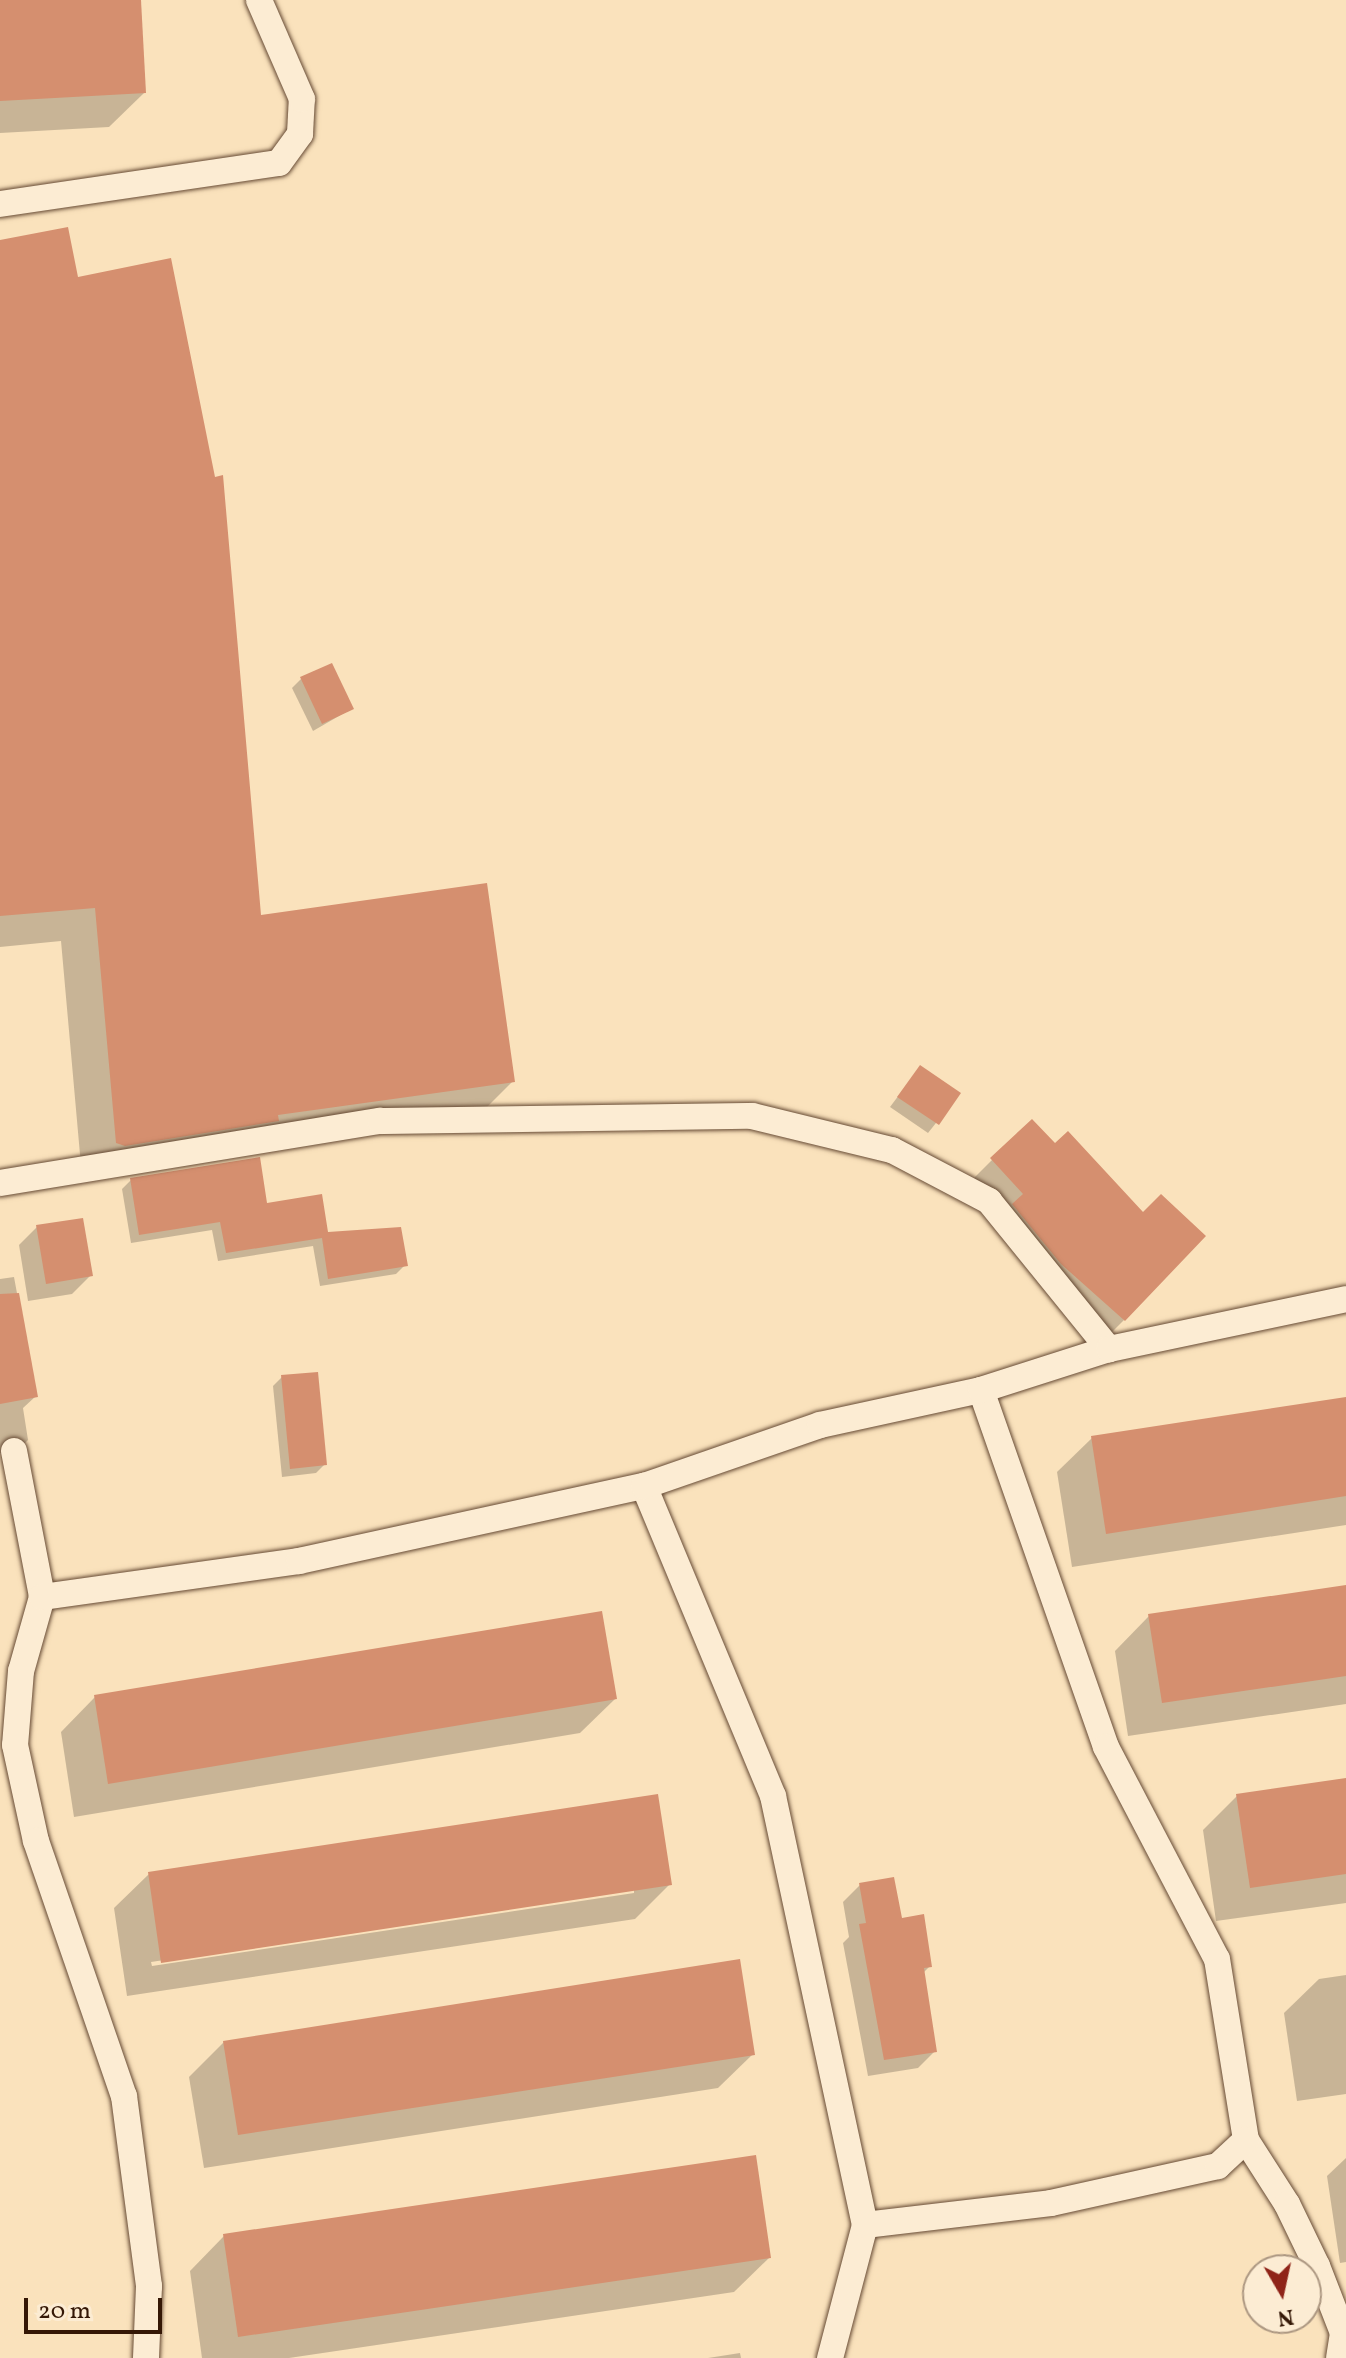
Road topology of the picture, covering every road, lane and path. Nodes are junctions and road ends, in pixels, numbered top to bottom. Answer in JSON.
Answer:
{"nodes":[{"id":1,"x":259,"y":0,"type":"edge"},
{"id":2,"x":0,"y":204,"type":"edge"},
{"id":3,"x":0,"y":1183,"type":"edge"},
{"id":4,"x":1346,"y":1299,"type":"edge"},
{"id":5,"x":1109,"y":1349,"type":"junction"},
{"id":6,"x":981,"y":1390,"type":"junction"},
{"id":7,"x":14,"y":1451,"type":"dead end"},
{"id":8,"x":644,"y":1486,"type":"junction"},
{"id":9,"x":42,"y":1597,"type":"junction"},
{"id":10,"x":1246,"y":2140,"type":"junction"},
{"id":11,"x":865,"y":2225,"type":"junction"},
{"id":12,"x":146,"y":2358,"type":"edge"},
{"id":13,"x":830,"y":2358,"type":"edge"},
{"id":14,"x":1339,"y":2358,"type":"edge"}],
"edges":[{"from":1,"to":2,"type":"lane"},
{"from":3,"to":5,"type":"lane"},
{"from":4,"to":5,"type":"lane"},
{"from":5,"to":6,"type":"lane"},
{"from":6,"to":8,"type":"lane"},
{"from":6,"to":10,"type":"lane"},
{"from":7,"to":9,"type":"lane"},
{"from":8,"to":9,"type":"lane"},
{"from":8,"to":11,"type":"lane"},
{"from":9,"to":12,"type":"lane"},
{"from":10,"to":11,"type":"lane"},
{"from":10,"to":14,"type":"lane"},
{"from":11,"to":13,"type":"lane"}]}
